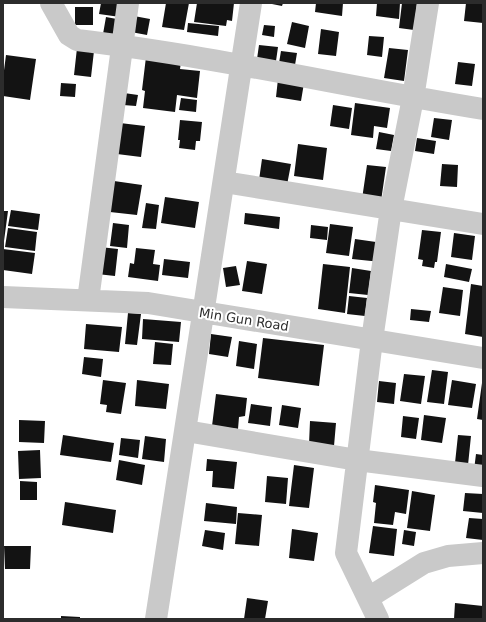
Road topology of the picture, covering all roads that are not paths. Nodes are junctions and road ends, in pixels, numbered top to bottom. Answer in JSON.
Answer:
{"nodes":[{"id":1,"x":51,"y":3,"type":"edge"},
{"id":2,"x":128,"y":3,"type":"edge"},
{"id":3,"x":251,"y":3,"type":"edge"},
{"id":4,"x":428,"y":3,"type":"edge"},
{"id":5,"x":122,"y":45,"type":"junction"},
{"id":6,"x":240,"y":64,"type":"junction"},
{"id":7,"x":413,"y":98,"type":"junction"},
{"id":8,"x":483,"y":109,"type":"edge"},
{"id":9,"x":224,"y":182,"type":"junction"},
{"id":10,"x":391,"y":209,"type":"junction"},
{"id":11,"x":483,"y":224,"type":"edge"},
{"id":12,"x":3,"y":297,"type":"edge"},
{"id":13,"x":88,"y":300,"type":"junction"},
{"id":14,"x":204,"y":313,"type":"junction"},
{"id":15,"x":372,"y":340,"type":"junction"},
{"id":16,"x":483,"y":358,"type":"edge"},
{"id":17,"x":186,"y":430,"type":"junction"},
{"id":18,"x":357,"y":460,"type":"junction"},
{"id":19,"x":483,"y":476,"type":"edge"},
{"id":20,"x":483,"y":552,"type":"edge"},
{"id":21,"x":368,"y":598,"type":"junction"},
{"id":22,"x":156,"y":619,"type":"edge"},
{"id":23,"x":378,"y":619,"type":"edge"}],
"edges":[{"from":1,"to":5,"type":"street"},
{"from":2,"to":5,"type":"street"},
{"from":3,"to":6,"type":"street"},
{"from":4,"to":7,"type":"street"},
{"from":5,"to":6,"type":"street"},
{"from":5,"to":13,"type":"street"},
{"from":6,"to":7,"type":"street"},
{"from":6,"to":9,"type":"street"},
{"from":7,"to":8,"type":"street"},
{"from":7,"to":10,"type":"street"},
{"from":9,"to":10,"type":"street"},
{"from":9,"to":14,"type":"street"},
{"from":10,"to":11,"type":"street"},
{"from":10,"to":15,"type":"street"},
{"from":12,"to":13,"type":"street","name":"Min Gun Road"},
{"from":13,"to":14,"type":"street","name":"Min Gun Road"},
{"from":14,"to":15,"type":"street","name":"Min Gun Road"},
{"from":14,"to":17,"type":"street"},
{"from":15,"to":16,"type":"street","name":"Min Gun Road"},
{"from":15,"to":18,"type":"street"},
{"from":17,"to":18,"type":"street"},
{"from":17,"to":22,"type":"street"},
{"from":18,"to":19,"type":"street"},
{"from":18,"to":21,"type":"street"},
{"from":20,"to":21,"type":"street"},
{"from":21,"to":23,"type":"street"}]}
